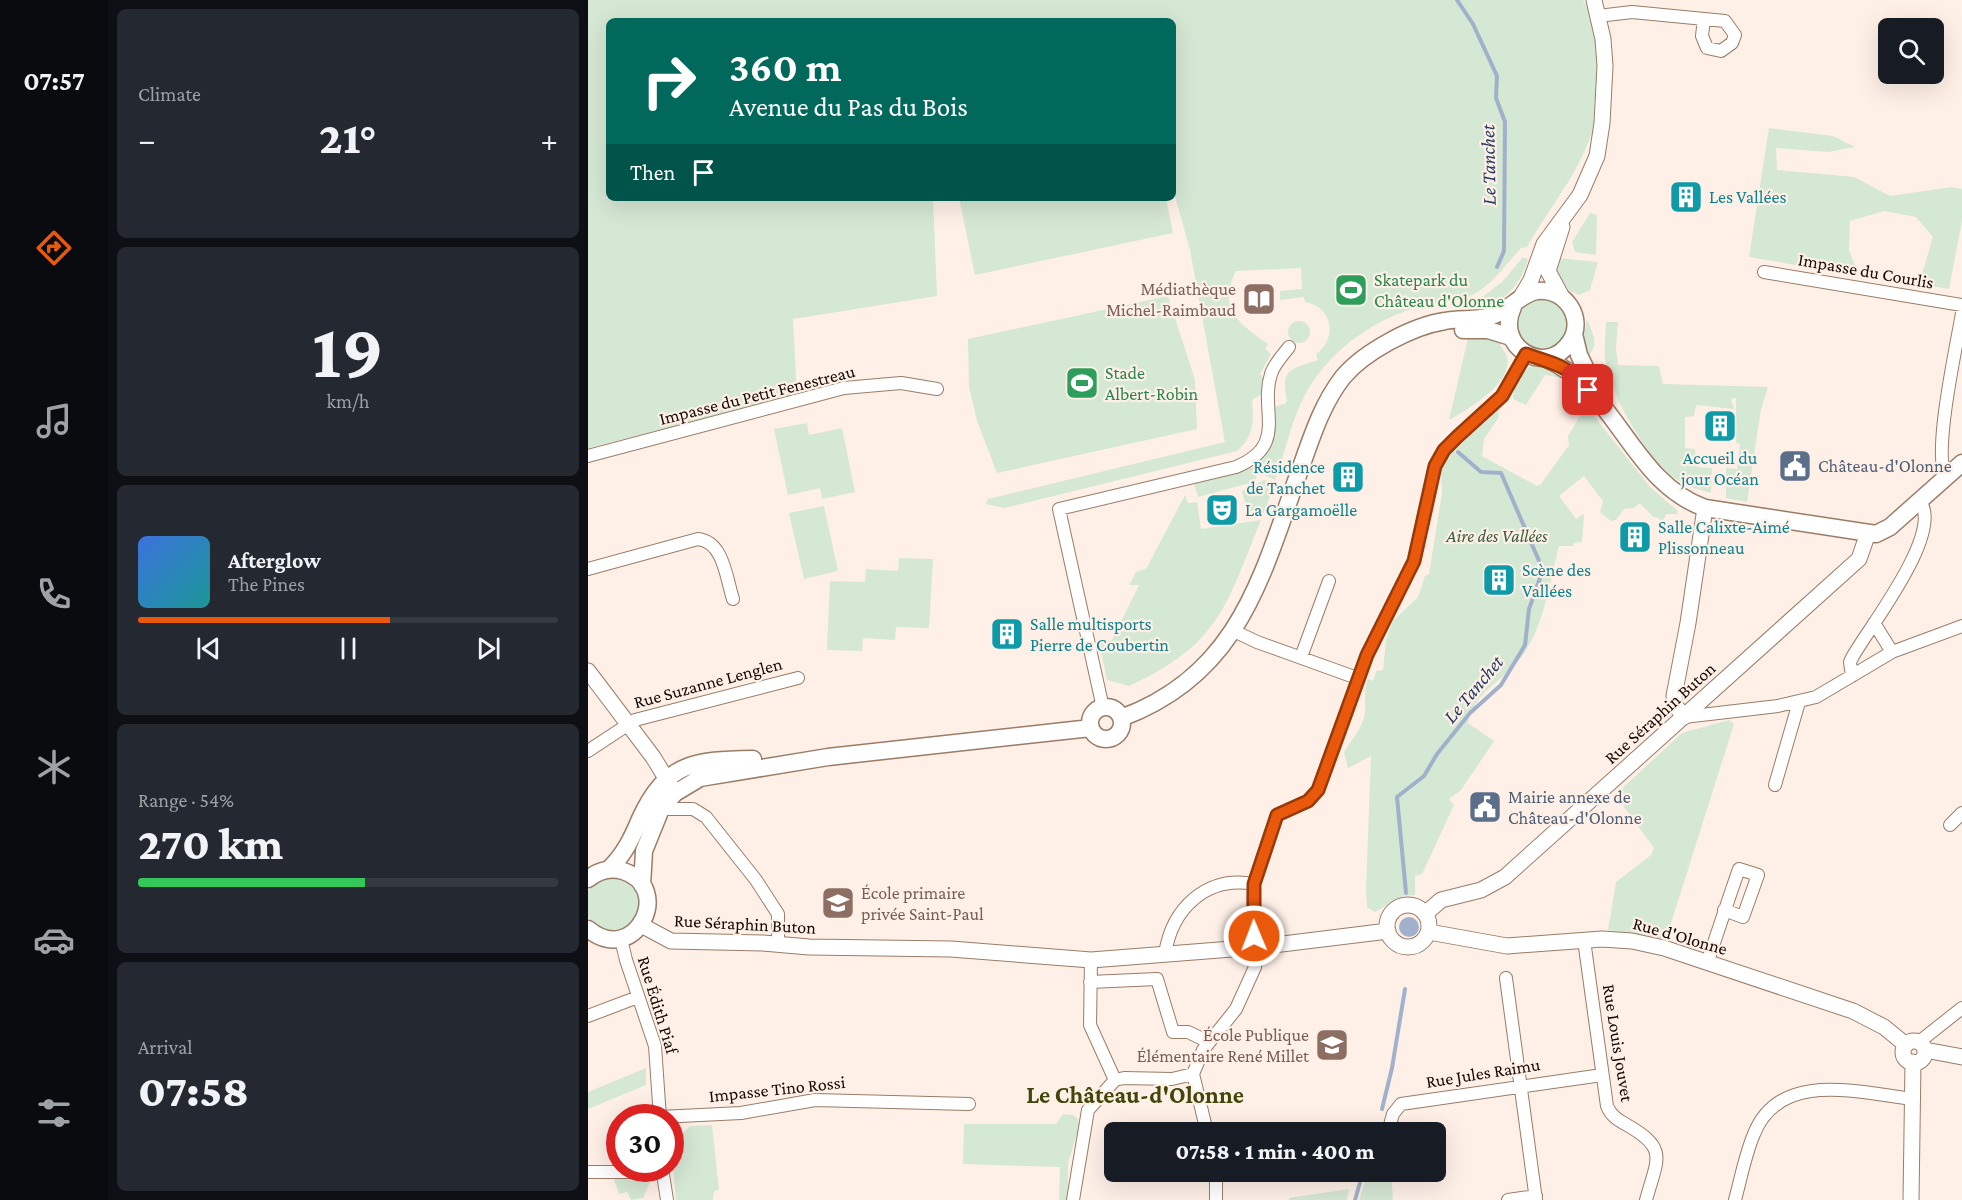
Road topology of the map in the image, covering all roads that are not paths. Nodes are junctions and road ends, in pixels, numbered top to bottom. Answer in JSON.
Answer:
{"nodes":[{"id":1,"x":1593,"y":0,"type":"edge"},
{"id":2,"x":1598,"y":16,"type":"junction"},
{"id":3,"x":1704,"y":19,"type":"dead end"},
{"id":4,"x":1564,"y":219,"type":"junction"},
{"id":5,"x":1764,"y":272,"type":"dead end"},
{"id":6,"x":1562,"y":297,"type":"junction"},
{"id":7,"x":1516,"y":303,"type":"junction"},
{"id":8,"x":1962,"y":305,"type":"edge"},
{"id":9,"x":1962,"y":313,"type":"edge"},
{"id":10,"x":1424,"y":328,"type":"junction"},
{"id":11,"x":1574,"y":334,"type":"junction"},
{"id":12,"x":1511,"y":337,"type":"junction"},
{"id":13,"x":1289,"y":347,"type":"dead end"},
{"id":14,"x":1526,"y":354,"type":"junction"},
{"id":15,"x":1544,"y":358,"type":"junction"},
{"id":16,"x":937,"y":389,"type":"dead end"},
{"id":17,"x":1603,"y":405,"type":"junction"},
{"id":18,"x":588,"y":456,"type":"edge"},
{"id":19,"x":1962,"y":463,"type":"edge"},
{"id":20,"x":1946,"y":477,"type":"junction"},
{"id":21,"x":1920,"y":501,"type":"junction"},
{"id":22,"x":1705,"y":508,"type":"junction"},
{"id":23,"x":1868,"y":533,"type":"junction"},
{"id":24,"x":588,"y":569,"type":"edge"},
{"id":25,"x":1329,"y":581,"type":"dead end"},
{"id":26,"x":733,"y":599,"type":"dead end"},
{"id":27,"x":1874,"y":623,"type":"junction"},
{"id":28,"x":1962,"y":626,"type":"edge"},
{"id":29,"x":1234,"y":631,"type":"junction"},
{"id":30,"x":1892,"y":652,"type":"junction"},
{"id":31,"x":1301,"y":657,"type":"junction"},
{"id":32,"x":588,"y":671,"type":"edge"},
{"id":33,"x":1852,"y":676,"type":"junction"},
{"id":34,"x":798,"y":678,"type":"dead end"},
{"id":35,"x":1357,"y":678,"type":"junction"},
{"id":36,"x":1706,"y":697,"type":"junction"},
{"id":37,"x":1799,"y":702,"type":"junction"},
{"id":38,"x":1103,"y":708,"type":"junction"},
{"id":39,"x":1737,"y":711,"type":"junction"},
{"id":40,"x":1684,"y":717,"type":"junction"},
{"id":41,"x":1121,"y":718,"type":"junction"},
{"id":42,"x":628,"y":723,"type":"junction"},
{"id":43,"x":1091,"y":728,"type":"junction"},
{"id":44,"x":588,"y":751,"type":"edge"},
{"id":45,"x":828,"y":757,"type":"junction"},
{"id":46,"x":666,"y":779,"type":"junction"},
{"id":47,"x":1775,"y":785,"type":"dead end"},
{"id":48,"x":675,"y":793,"type":"junction"},
{"id":49,"x":661,"y":809,"type":"junction"},
{"id":50,"x":1962,"y":813,"type":"edge"},
{"id":51,"x":1950,"y":825,"type":"dead end"},
{"id":52,"x":609,"y":869,"type":"junction"},
{"id":53,"x":588,"y":879,"type":"edge"},
{"id":54,"x":1254,"y":884,"type":"junction"},
{"id":55,"x":642,"y":885,"type":"junction"},
{"id":56,"x":1724,"y":910,"type":"dead end"},
{"id":57,"x":1425,"y":914,"type":"junction"},
{"id":58,"x":641,"y":925,"type":"junction"},
{"id":59,"x":588,"y":930,"type":"edge"},
{"id":60,"x":1388,"y":931,"type":"junction"},
{"id":61,"x":1429,"y":932,"type":"junction"},
{"id":62,"x":621,"y":939,"type":"junction"},
{"id":63,"x":1584,"y":940,"type":"junction"},
{"id":64,"x":778,"y":945,"type":"junction"},
{"id":65,"x":1258,"y":947,"type":"junction"},
{"id":66,"x":1166,"y":954,"type":"junction"},
{"id":67,"x":1091,"y":960,"type":"junction"},
{"id":68,"x":1707,"y":963,"type":"junction"},
{"id":69,"x":1506,"y":978,"type":"dead end"},
{"id":70,"x":1090,"y":982,"type":"junction"},
{"id":71,"x":638,"y":997,"type":"junction"},
{"id":72,"x":1962,"y":1008,"type":"edge"},
{"id":73,"x":588,"y":1016,"type":"edge"},
{"id":74,"x":1209,"y":1042,"type":"junction"},
{"id":75,"x":1917,"y":1046,"type":"junction"},
{"id":76,"x":1962,"y":1057,"type":"edge"},
{"id":77,"x":1193,"y":1074,"type":"junction"},
{"id":78,"x":1602,"y":1075,"type":"junction"},
{"id":79,"x":1115,"y":1080,"type":"junction"},
{"id":80,"x":1521,"y":1085,"type":"junction"},
{"id":81,"x":1914,"y":1099,"type":"junction"},
{"id":82,"x":659,"y":1104,"type":"edge"},
{"id":83,"x":969,"y":1104,"type":"dead end"},
{"id":84,"x":684,"y":1116,"type":"edge"},
{"id":85,"x":1205,"y":1122,"type":"edge"},
{"id":86,"x":1391,"y":1122,"type":"edge"},
{"id":87,"x":588,"y":1172,"type":"edge"},
{"id":88,"x":606,"y":1172,"type":"edge"},
{"id":89,"x":664,"y":1182,"type":"edge"},
{"id":90,"x":1216,"y":1182,"type":"edge"},
{"id":91,"x":1536,"y":1198,"type":"edge"},
{"id":92,"x":667,"y":1200,"type":"edge"},
{"id":93,"x":1073,"y":1200,"type":"edge"},
{"id":94,"x":1216,"y":1200,"type":"edge"},
{"id":95,"x":1508,"y":1200,"type":"edge"},
{"id":96,"x":1646,"y":1200,"type":"edge"},
{"id":97,"x":1735,"y":1200,"type":"edge"},
{"id":98,"x":1911,"y":1200,"type":"edge"}],
"edges":[{"from":1,"to":2,"type":"street"},
{"from":2,"to":3,"type":"street"},
{"from":2,"to":4,"type":"street"},
{"from":4,"to":6,"type":"street"},
{"from":4,"to":7,"type":"street"},
{"from":5,"to":8,"type":"street","name":"Impasse du Courlis"},
{"from":6,"to":7,"type":"main road"},
{"from":6,"to":11,"type":"main road"},
{"from":7,"to":10,"type":"main road"},
{"from":7,"to":12,"type":"main road"},
{"from":9,"to":20,"type":"street"},
{"from":10,"to":12,"type":"main road"},
{"from":10,"to":29,"type":"main road"},
{"from":11,"to":15,"type":"main road"},
{"from":11,"to":17,"type":"main road"},
{"from":12,"to":14,"type":"main road"},
{"from":13,"to":38,"type":"street"},
{"from":14,"to":15,"type":"main road"},
{"from":14,"to":35,"type":"street"},
{"from":15,"to":17,"type":"main road"},
{"from":16,"to":18,"type":"street","name":"Impasse du Petit Fenestreau"},
{"from":17,"to":22,"type":"main road"},
{"from":19,"to":20,"type":"main road"},
{"from":20,"to":21,"type":"main road"},
{"from":21,"to":23,"type":"main road"},
{"from":21,"to":27,"type":"street"},
{"from":22,"to":23,"type":"main road"},
{"from":22,"to":40,"type":"street"},
{"from":23,"to":36,"type":"street","name":"Rue Séraphin Buton"},
{"from":24,"to":26,"type":"street"},
{"from":25,"to":31,"type":"street"},
{"from":27,"to":30,"type":"street"},
{"from":27,"to":33,"type":"street"},
{"from":28,"to":30,"type":"street"},
{"from":29,"to":31,"type":"street"},
{"from":29,"to":41,"type":"main road"},
{"from":30,"to":33,"type":"street"},
{"from":31,"to":35,"type":"street"},
{"from":32,"to":42,"type":"street"},
{"from":33,"to":37,"type":"street"},
{"from":34,"to":42,"type":"street","name":"Rue Suzanne Lenglen"},
{"from":35,"to":54,"type":"street"},
{"from":36,"to":39,"type":"street"},
{"from":36,"to":40,"type":"street","name":"Rue Séraphin Buton"},
{"from":37,"to":39,"type":"street"},
{"from":37,"to":47,"type":"street"},
{"from":38,"to":41,"type":"main road"},
{"from":38,"to":43,"type":"main road"},
{"from":39,"to":40,"type":"street"},
{"from":40,"to":57,"type":"street","name":"Rue Séraphin Buton"},
{"from":41,"to":43,"type":"main road"},
{"from":42,"to":44,"type":"street"},
{"from":42,"to":46,"type":"street"},
{"from":43,"to":45,"type":"main road"},
{"from":45,"to":46,"type":"main road"},
{"from":45,"to":48,"type":"main road"},
{"from":46,"to":48,"type":"street"},
{"from":46,"to":52,"type":"main road"},
{"from":48,"to":49,"type":"main road"},
{"from":49,"to":55,"type":"main road"},
{"from":49,"to":64,"type":"street"},
{"from":50,"to":51,"type":"street"},
{"from":52,"to":53,"type":"main road"},
{"from":52,"to":55,"type":"main road"},
{"from":54,"to":65,"type":"street"},
{"from":54,"to":66,"type":"street"},
{"from":55,"to":58,"type":"main road"},
{"from":56,"to":68,"type":"street"},
{"from":57,"to":60,"type":"street"},
{"from":57,"to":61,"type":"street"},
{"from":58,"to":62,"type":"main road"},
{"from":58,"to":64,"type":"street","name":"Rue Séraphin Buton"},
{"from":59,"to":62,"type":"main road"},
{"from":60,"to":61,"type":"street"},
{"from":60,"to":65,"type":"street","name":"Rue Séraphin Buton"},
{"from":61,"to":63,"type":"street","name":"Rue d'Olonne"},
{"from":62,"to":71,"type":"street","name":"Rue Édith Piaf"},
{"from":63,"to":68,"type":"street","name":"Rue d'Olonne"},
{"from":63,"to":78,"type":"street","name":"Rue Louis Jouvet"},
{"from":64,"to":67,"type":"street","name":"Rue Séraphin Buton"},
{"from":65,"to":66,"type":"street","name":"Rue Séraphin Buton"},
{"from":65,"to":74,"type":"street"},
{"from":66,"to":67,"type":"street","name":"Rue Séraphin Buton"},
{"from":67,"to":70,"type":"street"},
{"from":68,"to":75,"type":"street","name":"Rue d'Olonne"},
{"from":69,"to":80,"type":"street"},
{"from":70,"to":74,"type":"street"},
{"from":70,"to":79,"type":"street"},
{"from":71,"to":73,"type":"street"},
{"from":71,"to":82,"type":"street","name":"Rue Édith Piaf"},
{"from":72,"to":75,"type":"street"},
{"from":74,"to":77,"type":"street"},
{"from":75,"to":76,"type":"street"},
{"from":75,"to":81,"type":"street","name":"Rue d'Olonne"},
{"from":77,"to":79,"type":"street"},
{"from":77,"to":85,"type":"street"},
{"from":78,"to":80,"type":"street","name":"Rue Jules Raimu"},
{"from":78,"to":96,"type":"street","name":"Rue Louis Jouvet"},
{"from":79,"to":93,"type":"street"},
{"from":80,"to":86,"type":"street","name":"Rue Jules Raimu"},
{"from":80,"to":91,"type":"street"},
{"from":81,"to":97,"type":"street"},
{"from":81,"to":98,"type":"street","name":"Rue d'Olonne"},
{"from":83,"to":84,"type":"street","name":"Impasse Tino Rossi"},
{"from":87,"to":88,"type":"street"},
{"from":89,"to":92,"type":"street"},
{"from":90,"to":94,"type":"street"},
{"from":91,"to":95,"type":"street"}]}
